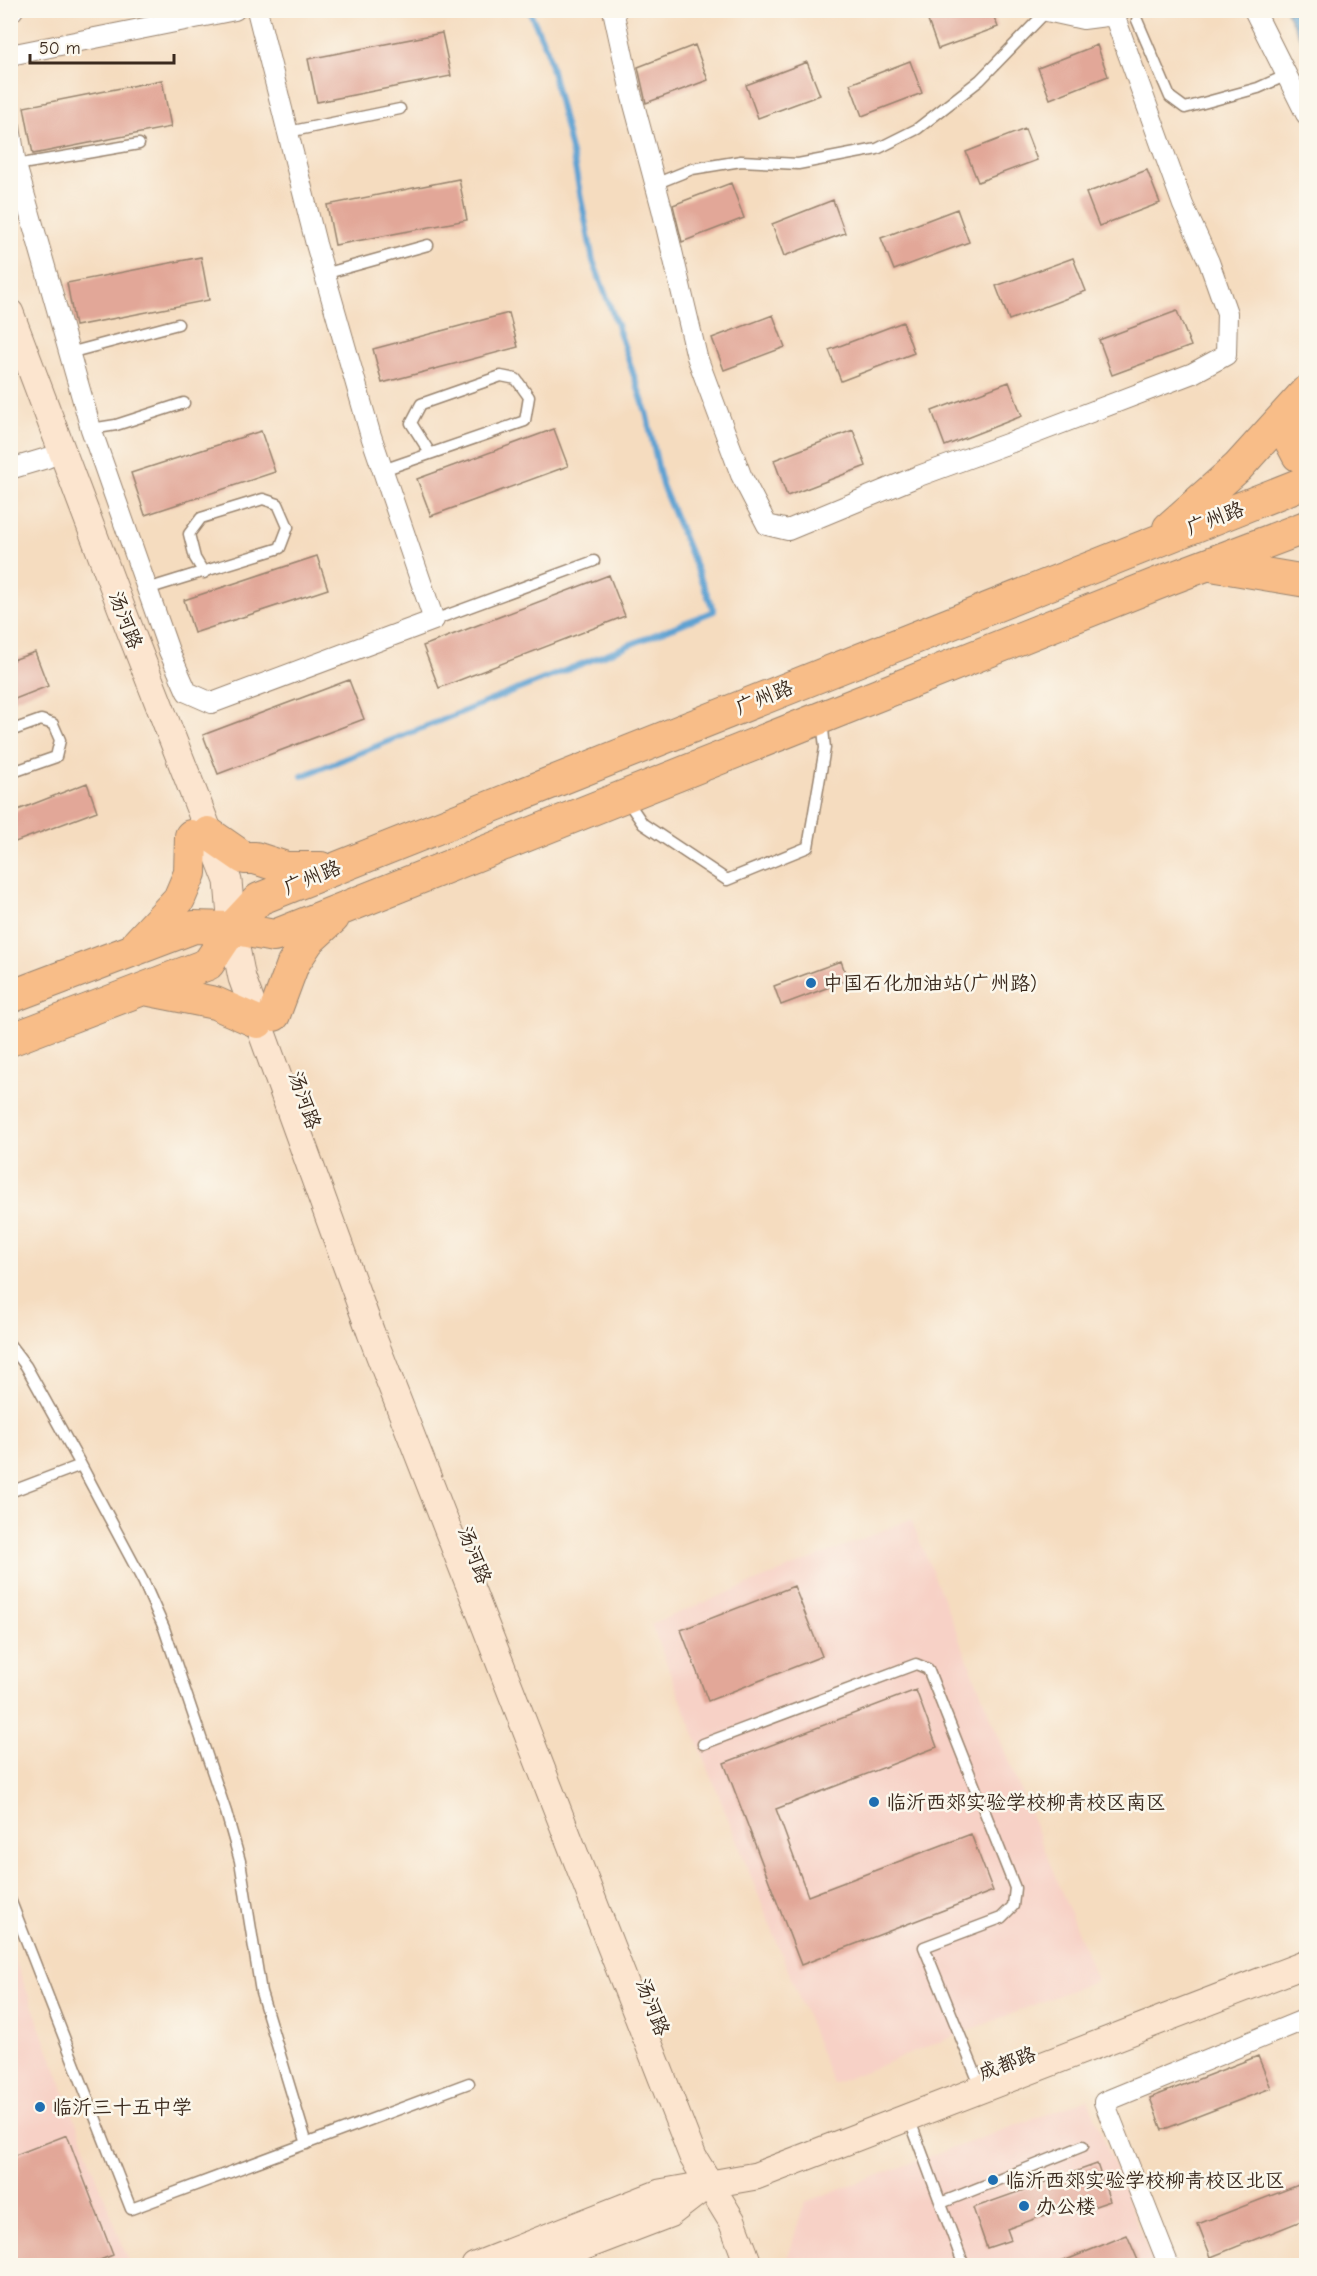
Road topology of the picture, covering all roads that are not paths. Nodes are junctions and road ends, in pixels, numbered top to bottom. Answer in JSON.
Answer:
{"nodes":[{"id":1,"x":235,"y":10,"type":"edge"},
{"id":2,"x":257,"y":10,"type":"edge"},
{"id":3,"x":613,"y":10,"type":"edge"},
{"id":4,"x":1254,"y":10,"type":"edge"},
{"id":5,"x":1044,"y":12,"type":"edge"},
{"id":6,"x":1124,"y":15,"type":"edge"},
{"id":7,"x":10,"y":55,"type":"edge"},
{"id":8,"x":1287,"y":75,"type":"junction"},
{"id":9,"x":400,"y":109,"type":"dead end"},
{"id":10,"x":1306,"y":114,"type":"edge"},
{"id":11,"x":10,"y":127,"type":"edge"},
{"id":12,"x":288,"y":132,"type":"junction"},
{"id":13,"x":139,"y":144,"type":"dead end"},
{"id":14,"x":16,"y":165,"type":"junction"},
{"id":15,"x":655,"y":184,"type":"junction"},
{"id":16,"x":428,"y":245,"type":"dead end"},
{"id":17,"x":324,"y":274,"type":"junction"},
{"id":18,"x":10,"y":312,"type":"edge"},
{"id":19,"x":178,"y":324,"type":"dead end"},
{"id":20,"x":69,"y":353,"type":"junction"},
{"id":21,"x":10,"y":363,"type":"edge"},
{"id":22,"x":1300,"y":399,"type":"edge"},
{"id":23,"x":184,"y":403,"type":"dead end"},
{"id":24,"x":91,"y":429,"type":"junction"},
{"id":25,"x":430,"y":453,"type":"junction"},
{"id":26,"x":47,"y":458,"type":"junction"},
{"id":27,"x":1306,"y":458,"type":"edge"},
{"id":28,"x":10,"y":469,"type":"edge"},
{"id":29,"x":382,"y":470,"type":"junction"},
{"id":30,"x":1306,"y":482,"type":"edge"},
{"id":31,"x":1306,"y":527,"type":"edge"},
{"id":32,"x":1154,"y":541,"type":"junction"},
{"id":33,"x":594,"y":561,"type":"dead end"},
{"id":34,"x":1207,"y":564,"type":"junction"},
{"id":35,"x":204,"y":573,"type":"junction"},
{"id":36,"x":1306,"y":581,"type":"edge"},
{"id":37,"x":147,"y":589,"type":"junction"},
{"id":38,"x":434,"y":620,"type":"junction"},
{"id":39,"x":822,"y":718,"type":"junction"},
{"id":40,"x":10,"y":731,"type":"edge"},
{"id":41,"x":10,"y":773,"type":"edge"},
{"id":42,"x":624,"y":796,"type":"junction"},
{"id":43,"x":200,"y":835,"type":"junction"},
{"id":44,"x":334,"y":868,"type":"junction"},
{"id":45,"x":342,"y":909,"type":"junction"},
{"id":46,"x":232,"y":928,"type":"junction"},
{"id":47,"x":130,"y":951,"type":"junction"},
{"id":48,"x":145,"y":989,"type":"junction"},
{"id":49,"x":10,"y":997,"type":"edge"},
{"id":50,"x":266,"y":1019,"type":"junction"},
{"id":51,"x":10,"y":1040,"type":"edge"},
{"id":52,"x":10,"y":1346,"type":"edge"},
{"id":53,"x":81,"y":1465,"type":"junction"},
{"id":54,"x":10,"y":1492,"type":"edge"},
{"id":55,"x":703,"y":1744,"type":"dead end"},
{"id":56,"x":10,"y":1899,"type":"edge"},
{"id":57,"x":1306,"y":1948,"type":"edge"},
{"id":58,"x":1306,"y":1964,"type":"edge"},
{"id":59,"x":1306,"y":2019,"type":"edge"},
{"id":60,"x":976,"y":2074,"type":"junction"},
{"id":61,"x":469,"y":2083,"type":"dead end"},
{"id":62,"x":909,"y":2118,"type":"junction"},
{"id":63,"x":307,"y":2144,"type":"junction"},
{"id":64,"x":1083,"y":2146,"type":"dead end"},
{"id":65,"x":709,"y":2183,"type":"junction"},
{"id":66,"x":941,"y":2203,"type":"junction"},
{"id":67,"x":475,"y":2265,"type":"edge"},
{"id":68,"x":533,"y":2265,"type":"edge"},
{"id":69,"x":731,"y":2265,"type":"edge"},
{"id":70,"x":749,"y":2265,"type":"edge"},
{"id":71,"x":964,"y":2265,"type":"edge"},
{"id":72,"x":1169,"y":2265,"type":"edge"}],
"edges":[{"from":1,"to":7,"type":"street"},
{"from":2,"to":12,"type":"street"},
{"from":3,"to":15,"type":"street"},
{"from":4,"to":8,"type":"street"},
{"from":5,"to":6,"type":"street"},
{"from":5,"to":15,"type":"lane"},
{"from":6,"to":8,"type":"lane"},
{"from":6,"to":15,"type":"street"},
{"from":8,"to":10,"type":"street"},
{"from":9,"to":12,"type":"lane"},
{"from":11,"to":14,"type":"street"},
{"from":12,"to":17,"type":"street"},
{"from":13,"to":14,"type":"lane"},
{"from":14,"to":20,"type":"street"},
{"from":16,"to":17,"type":"lane"},
{"from":17,"to":29,"type":"street"},
{"from":18,"to":43,"type":"street","name":"汤河路"},
{"from":19,"to":20,"type":"lane"},
{"from":20,"to":24,"type":"street"},
{"from":21,"to":26,"type":"street","name":"汤河路"},
{"from":22,"to":27,"type":"main road"},
{"from":22,"to":32,"type":"main road"},
{"from":23,"to":24,"type":"lane"},
{"from":24,"to":37,"type":"street"},
{"from":25,"to":25,"type":"lane"},
{"from":25,"to":29,"type":"lane"},
{"from":26,"to":28,"type":"street"},
{"from":26,"to":43,"type":"street","name":"汤河路"},
{"from":29,"to":38,"type":"street"},
{"from":30,"to":32,"type":"main road","name":"广州路"},
{"from":31,"to":34,"type":"main road","name":"广州路"},
{"from":32,"to":44,"type":"main road","name":"广州路"},
{"from":33,"to":38,"type":"lane"},
{"from":34,"to":36,"type":"main road"},
{"from":34,"to":39,"type":"main road","name":"广州路"},
{"from":35,"to":35,"type":"lane"},
{"from":35,"to":37,"type":"lane"},
{"from":37,"to":38,"type":"street"},
{"from":39,"to":42,"type":"main road","name":"广州路"},
{"from":39,"to":42,"type":"lane"},
{"from":40,"to":41,"type":"lane"},
{"from":42,"to":45,"type":"main road","name":"广州路"},
{"from":43,"to":44,"type":"main road"},
{"from":43,"to":46,"type":"street","name":"汤河路"},
{"from":43,"to":47,"type":"main road"},
{"from":44,"to":46,"type":"main road","name":"广州路"},
{"from":45,"to":46,"type":"main road","name":"广州路"},
{"from":45,"to":50,"type":"main road"},
{"from":46,"to":47,"type":"main road","name":"广州路"},
{"from":46,"to":48,"type":"main road","name":"广州路"},
{"from":46,"to":50,"type":"street","name":"汤河路"},
{"from":47,"to":49,"type":"main road","name":"广州路"},
{"from":48,"to":50,"type":"main road"},
{"from":48,"to":51,"type":"main road","name":"广州路"},
{"from":50,"to":65,"type":"street","name":"汤河路"},
{"from":52,"to":53,"type":"lane"},
{"from":53,"to":54,"type":"lane"},
{"from":53,"to":63,"type":"lane"},
{"from":55,"to":60,"type":"lane"},
{"from":56,"to":63,"type":"lane"},
{"from":57,"to":60,"type":"street","name":"成都路"},
{"from":58,"to":62,"type":"street","name":"成都路"},
{"from":59,"to":72,"type":"street"},
{"from":60,"to":65,"type":"street","name":"成都路"},
{"from":61,"to":63,"type":"lane"},
{"from":62,"to":65,"type":"street","name":"成都路"},
{"from":62,"to":66,"type":"lane"},
{"from":64,"to":66,"type":"lane"},
{"from":65,"to":67,"type":"street","name":"成都路"},
{"from":65,"to":68,"type":"street","name":"成都路"},
{"from":65,"to":69,"type":"street","name":"汤河路"},
{"from":65,"to":70,"type":"street","name":"汤河路"},
{"from":66,"to":71,"type":"lane"}]}
